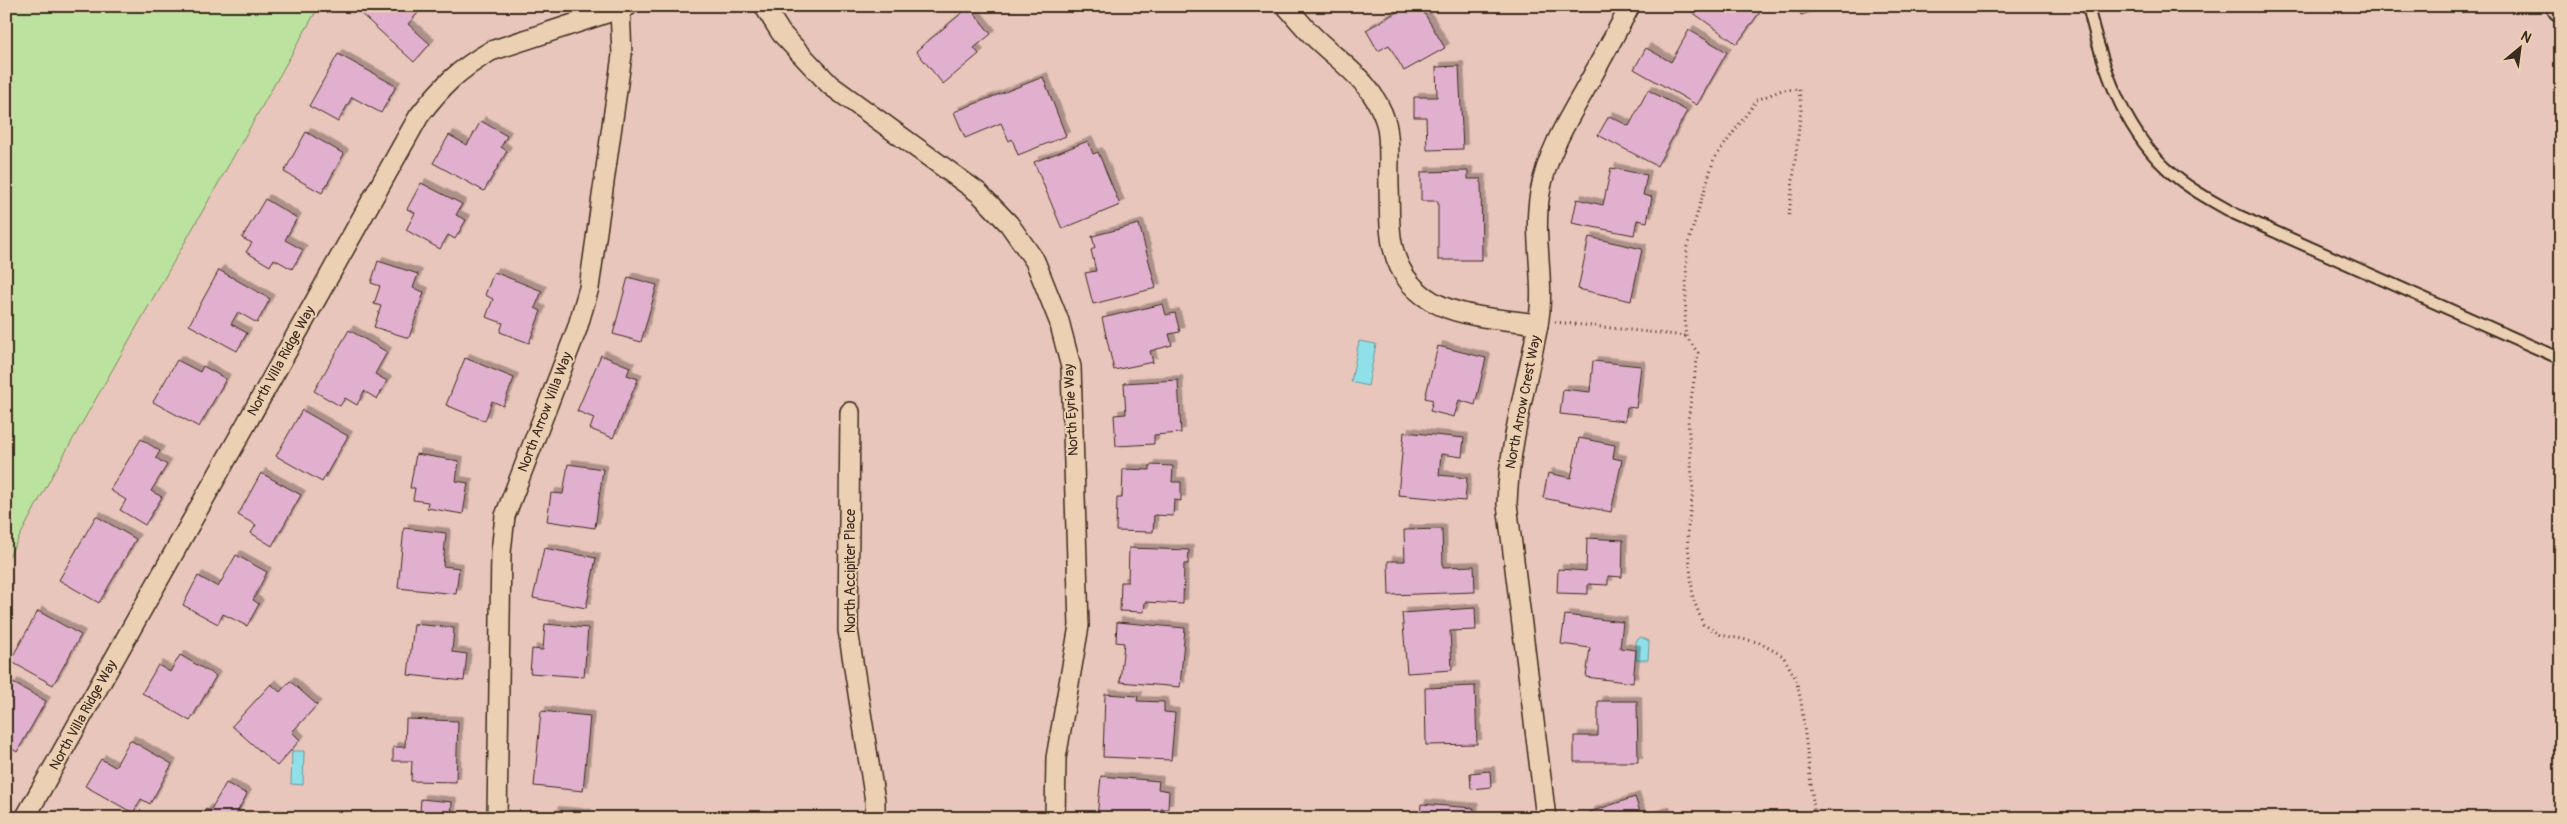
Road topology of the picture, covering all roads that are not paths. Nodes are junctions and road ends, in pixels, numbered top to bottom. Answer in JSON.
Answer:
{"nodes":[{"id":1,"x":764,"y":6,"type":"edge"},
{"id":2,"x":1286,"y":6,"type":"edge"},
{"id":3,"x":1630,"y":6,"type":"edge"},
{"id":4,"x":2088,"y":6,"type":"edge"},
{"id":5,"x":624,"y":8,"type":"edge"},
{"id":6,"x":1544,"y":323,"type":"junction"},
{"id":7,"x":2561,"y":359,"type":"edge"},
{"id":8,"x":850,"y":412,"type":"dead end"},
{"id":9,"x":25,"y":818,"type":"edge"},
{"id":10,"x":497,"y":818,"type":"edge"},
{"id":11,"x":875,"y":818,"type":"edge"},
{"id":12,"x":1055,"y":818,"type":"edge"},
{"id":13,"x":1546,"y":818,"type":"edge"}],
"edges":[{"from":1,"to":12,"type":"street","name":"North Eyrie Way"},
{"from":2,"to":6,"type":"street"},
{"from":3,"to":6,"type":"street","name":"North Arrow Crest Way"},
{"from":4,"to":7,"type":"lane"},
{"from":5,"to":9,"type":"street","name":"North Villa Ridge Way"},
{"from":5,"to":10,"type":"street","name":"North Arrow Villa Way"},
{"from":6,"to":13,"type":"street","name":"North Arrow Crest Way"},
{"from":8,"to":11,"type":"street","name":"North Accipiter Place"}]}
